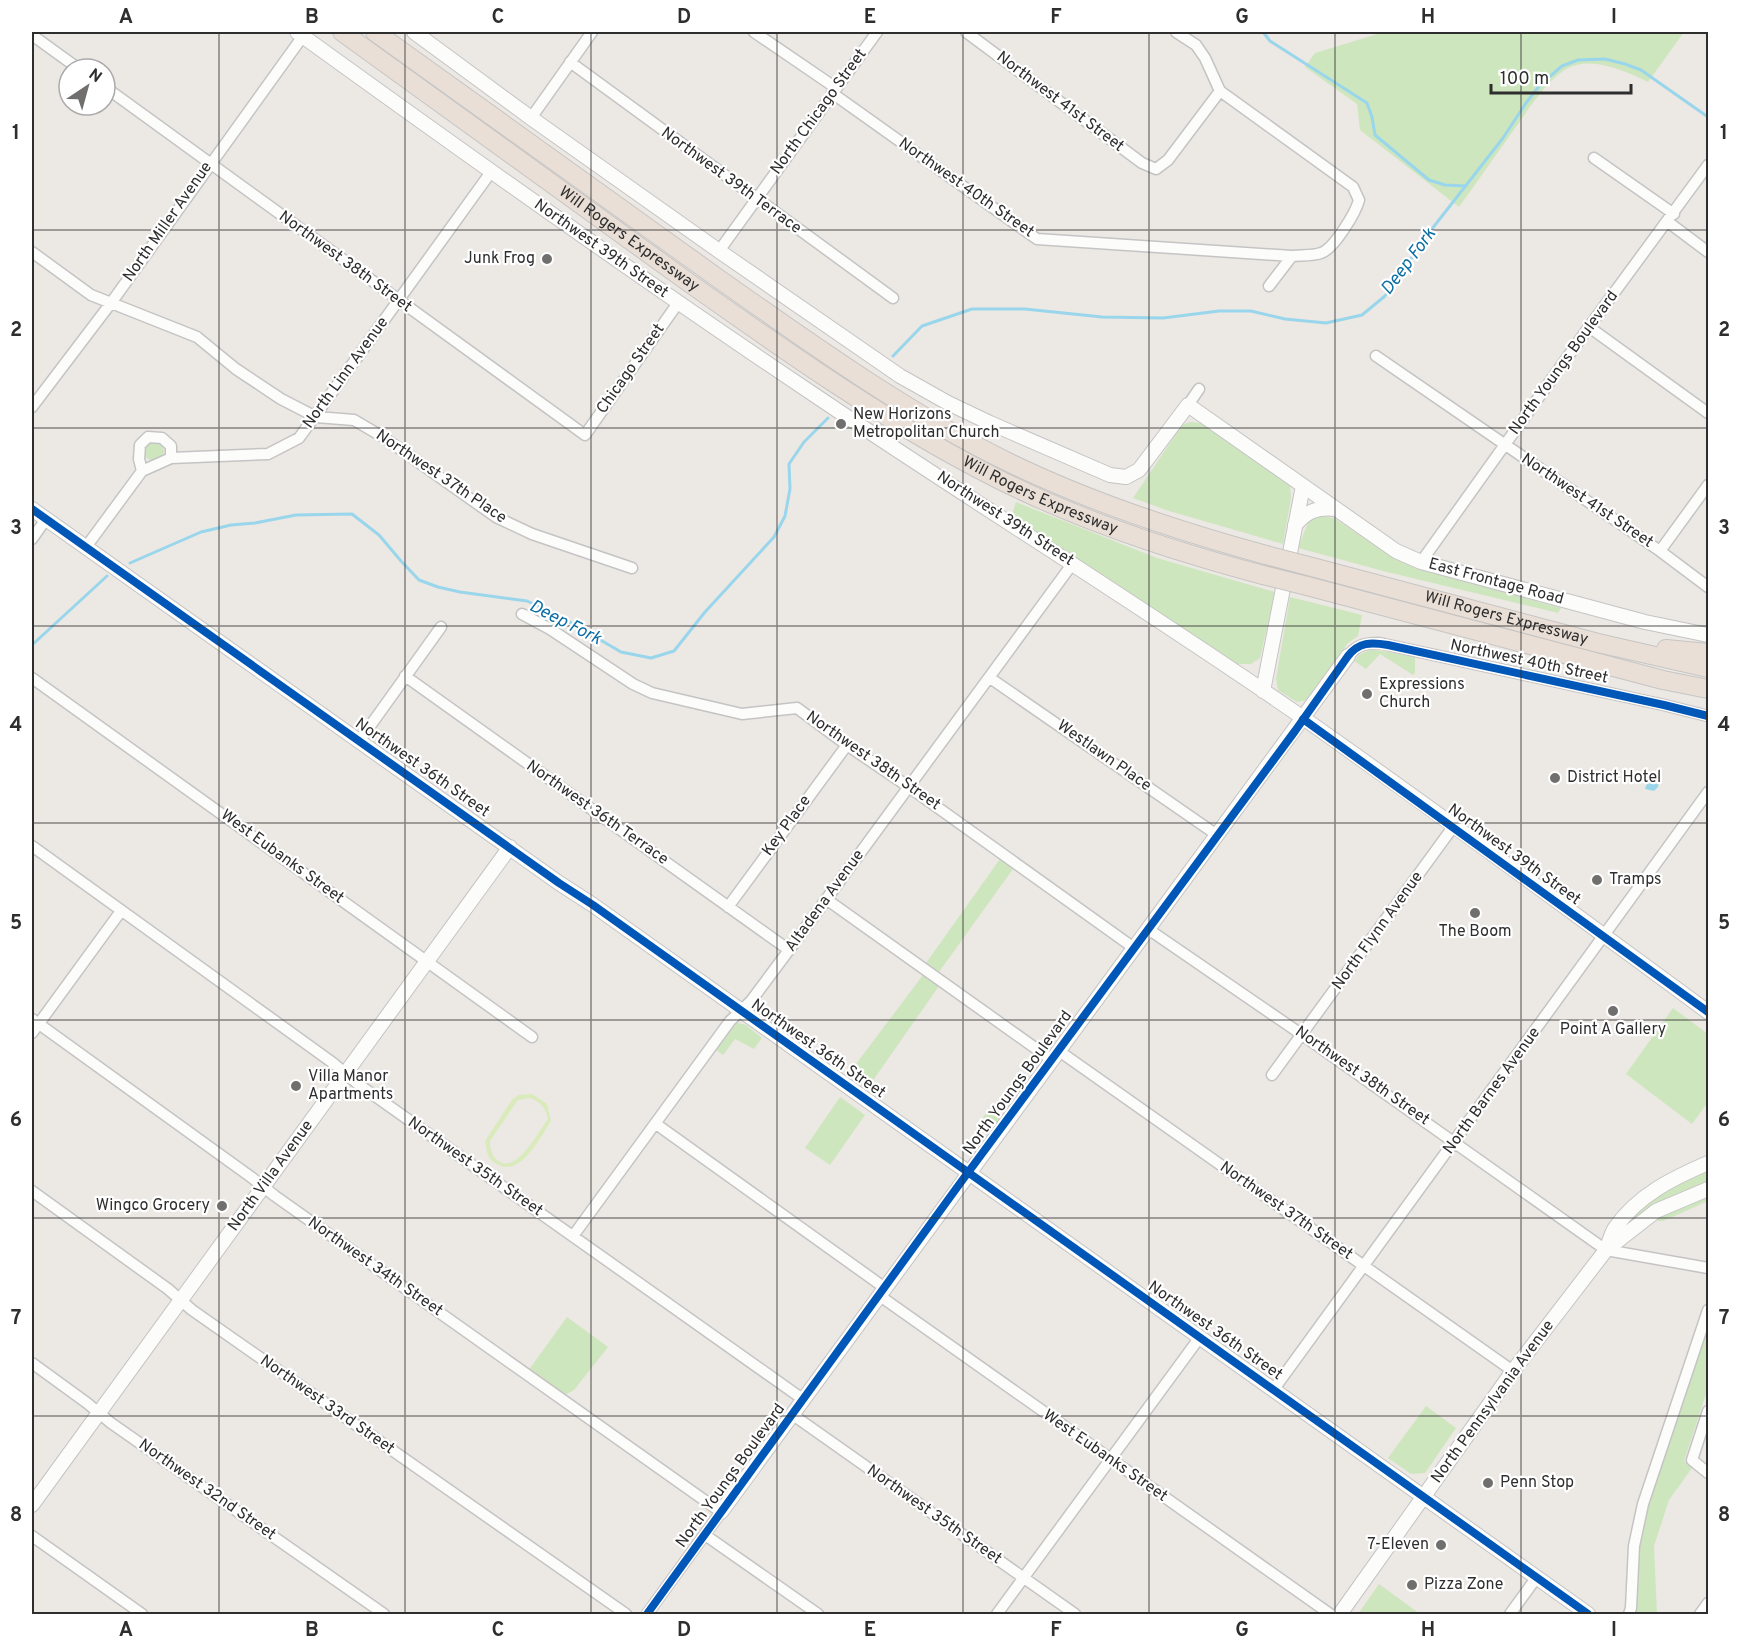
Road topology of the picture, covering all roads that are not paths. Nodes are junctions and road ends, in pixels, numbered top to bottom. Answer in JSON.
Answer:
{"nodes":[{"id":1,"x":342,"y":32,"type":"edge"},
{"id":2,"x":375,"y":32,"type":"edge"},
{"id":3,"x":414,"y":32,"type":"edge"},
{"id":4,"x":592,"y":32,"type":"edge"},
{"id":5,"x":754,"y":32,"type":"edge"},
{"id":6,"x":877,"y":32,"type":"edge"},
{"id":7,"x":966,"y":32,"type":"edge"},
{"id":8,"x":1176,"y":32,"type":"edge"},
{"id":9,"x":300,"y":34,"type":"edge"},
{"id":10,"x":32,"y":35,"type":"edge"},
{"id":11,"x":62,"y":57,"type":"edge"},
{"id":12,"x":570,"y":62,"type":"junction"},
{"id":13,"x":834,"y":91,"type":"junction"},
{"id":14,"x":1220,"y":91,"type":"junction"},
{"id":15,"x":117,"y":96,"type":"edge"},
{"id":16,"x":531,"y":118,"type":"junction"},
{"id":17,"x":1594,"y":158,"type":"dead end"},
{"id":18,"x":210,"y":163,"type":"junction"},
{"id":19,"x":1708,"y":165,"type":"edge"},
{"id":20,"x":491,"y":172,"type":"junction"},
{"id":21,"x":756,"y":199,"type":"junction"},
{"id":22,"x":1671,"y":218,"type":"junction"},
{"id":23,"x":719,"y":251,"type":"junction"},
{"id":24,"x":32,"y":252,"type":"edge"},
{"id":25,"x":1708,"y":252,"type":"edge"},
{"id":26,"x":1292,"y":256,"type":"junction"},
{"id":27,"x":1269,"y":286,"type":"dead end"},
{"id":28,"x":893,"y":298,"type":"dead end"},
{"id":29,"x":398,"y":301,"type":"junction"},
{"id":30,"x":111,"y":303,"type":"junction"},
{"id":31,"x":678,"y":303,"type":"junction"},
{"id":32,"x":1589,"y":327,"type":"junction"},
{"id":33,"x":1376,"y":356,"type":"dead end"},
{"id":34,"x":1199,"y":389,"type":"dead end"},
{"id":35,"x":33,"y":401,"type":"edge"},
{"id":36,"x":1188,"y":405,"type":"junction"},
{"id":37,"x":1708,"y":414,"type":"edge"},
{"id":38,"x":316,"y":417,"type":"junction"},
{"id":39,"x":585,"y":435,"type":"joint"},
{"id":40,"x":1506,"y":446,"type":"junction"},
{"id":41,"x":171,"y":458,"type":"junction"},
{"id":42,"x":142,"y":471,"type":"junction"},
{"id":43,"x":1708,"y":485,"type":"edge"},
{"id":44,"x":1303,"y":486,"type":"junction"},
{"id":45,"x":32,"y":508,"type":"edge"},
{"id":46,"x":1336,"y":509,"type":"junction"},
{"id":47,"x":46,"y":519,"type":"junction"},
{"id":48,"x":1295,"y":525,"type":"junction"},
{"id":49,"x":32,"y":539,"type":"edge"},
{"id":50,"x":86,"y":547,"type":"junction"},
{"id":51,"x":1660,"y":551,"type":"junction"},
{"id":52,"x":1421,"y":562,"type":"junction"},
{"id":53,"x":1073,"y":564,"type":"junction"},
{"id":54,"x":632,"y":568,"type":"dead end"},
{"id":55,"x":1708,"y":587,"type":"edge"},
{"id":56,"x":522,"y":614,"type":"dead end"},
{"id":57,"x":441,"y":627,"type":"dead end"},
{"id":58,"x":1708,"y":635,"type":"edge"},
{"id":59,"x":1598,"y":643,"type":"junction"},
{"id":60,"x":1708,"y":653,"type":"edge"},
{"id":61,"x":1348,"y":656,"type":"joint"},
{"id":62,"x":1708,"y":668,"type":"edge"},
{"id":63,"x":405,"y":676,"type":"junction"},
{"id":64,"x":32,"y":678,"type":"edge"},
{"id":65,"x":990,"y":678,"type":"junction"},
{"id":66,"x":1708,"y":689,"type":"edge"},
{"id":67,"x":1263,"y":691,"type":"junction"},
{"id":68,"x":1708,"y":716,"type":"edge"},
{"id":69,"x":1303,"y":719,"type":"junction"},
{"id":70,"x":360,"y":740,"type":"junction"},
{"id":71,"x":847,"y":745,"type":"junction"},
{"id":72,"x":909,"y":787,"type":"junction"},
{"id":73,"x":1708,"y":792,"type":"edge"},
{"id":74,"x":1454,"y":827,"type":"junction"},
{"id":75,"x":1217,"y":835,"type":"junction"},
{"id":76,"x":32,"y":846,"type":"edge"},
{"id":77,"x":510,"y":847,"type":"junction"},
{"id":78,"x":826,"y":899,"type":"junction"},
{"id":79,"x":728,"y":907,"type":"junction"},
{"id":80,"x":121,"y":911,"type":"junction"},
{"id":81,"x":1148,"y":929,"type":"junction"},
{"id":82,"x":1604,"y":936,"type":"junction"},
{"id":83,"x":1134,"y":948,"type":"junction"},
{"id":84,"x":789,"y":950,"type":"junction"},
{"id":85,"x":428,"y":962,"type":"junction"},
{"id":86,"x":741,"y":1011,"type":"junction"},
{"id":87,"x":1708,"y":1012,"type":"edge"},
{"id":88,"x":34,"y":1025,"type":"edge"},
{"id":89,"x":1301,"y":1034,"type":"junction"},
{"id":90,"x":532,"y":1037,"type":"dead end"},
{"id":91,"x":1055,"y":1056,"type":"junction"},
{"id":92,"x":346,"y":1074,"type":"junction"},
{"id":93,"x":1272,"y":1076,"type":"dead end"},
{"id":94,"x":656,"y":1124,"type":"junction"},
{"id":95,"x":1455,"y":1142,"type":"junction"},
{"id":96,"x":1708,"y":1163,"type":"edge"},
{"id":97,"x":969,"y":1173,"type":"junction"},
{"id":98,"x":264,"y":1186,"type":"junction"},
{"id":99,"x":1708,"y":1189,"type":"edge"},
{"id":100,"x":32,"y":1191,"type":"edge"},
{"id":101,"x":573,"y":1236,"type":"junction"},
{"id":102,"x":1606,"y":1250,"type":"junction"},
{"id":103,"x":1365,"y":1267,"type":"junction"},
{"id":104,"x":1708,"y":1268,"type":"edge"},
{"id":105,"x":883,"y":1292,"type":"junction"},
{"id":106,"x":180,"y":1300,"type":"junction"},
{"id":107,"x":1708,"y":1310,"type":"edge"},
{"id":108,"x":1200,"y":1337,"type":"junction"},
{"id":109,"x":32,"y":1363,"type":"edge"},
{"id":110,"x":1514,"y":1371,"type":"junction"},
{"id":111,"x":1274,"y":1389,"type":"junction"},
{"id":112,"x":804,"y":1400,"type":"junction"},
{"id":113,"x":1708,"y":1411,"type":"edge"},
{"id":114,"x":99,"y":1412,"type":"junction"},
{"id":115,"x":793,"y":1415,"type":"junction"},
{"id":116,"x":1110,"y":1460,"type":"junction"},
{"id":117,"x":1708,"y":1473,"type":"edge"},
{"id":118,"x":1424,"y":1496,"type":"junction"},
{"id":119,"x":32,"y":1505,"type":"edge"},
{"id":120,"x":721,"y":1512,"type":"junction"},
{"id":121,"x":705,"y":1535,"type":"junction"},
{"id":122,"x":32,"y":1536,"type":"edge"},
{"id":123,"x":1537,"y":1577,"type":"junction"},
{"id":124,"x":1023,"y":1578,"type":"junction"},
{"id":125,"x":1708,"y":1603,"type":"edge"},
{"id":126,"x":142,"y":1614,"type":"edge"},
{"id":127,"x":384,"y":1614,"type":"edge"},
{"id":128,"x":626,"y":1614,"type":"edge"},
{"id":129,"x":647,"y":1614,"type":"edge"},
{"id":130,"x":818,"y":1614,"type":"edge"},
{"id":131,"x":997,"y":1614,"type":"edge"},
{"id":132,"x":1075,"y":1614,"type":"edge"},
{"id":133,"x":1330,"y":1614,"type":"edge"},
{"id":134,"x":1340,"y":1614,"type":"edge"},
{"id":135,"x":1510,"y":1614,"type":"edge"},
{"id":136,"x":1588,"y":1614,"type":"edge"},
{"id":137,"x":1629,"y":1614,"type":"edge"},
{"id":138,"x":1700,"y":1614,"type":"edge"}],
"edges":[{"from":1,"to":66,"type":"highway","name":"Will Rogers Expressway","bridge":true},
{"from":2,"to":59,"type":"highway","name":"Will Rogers Expressway","bridge":true},
{"from":3,"to":16,"type":"main road"},
{"from":4,"to":12,"type":"street"},
{"from":5,"to":13,"type":"street","name":"Northwest 40th Street"},
{"from":6,"to":13,"type":"street","name":"North Chicago Street"},
{"from":7,"to":14,"type":"street","name":"Northwest 41st Street"},
{"from":8,"to":14,"type":"street"},
{"from":9,"to":18,"type":"street","name":"North Miller Avenue"},
{"from":9,"to":20,"type":"main road","name":"Northwest 39th Street"},
{"from":10,"to":11,"type":"street"},
{"from":12,"to":16,"type":"street"},
{"from":12,"to":21,"type":"street","name":"Northwest 39th Terrace"},
{"from":13,"to":21,"type":"street","name":"North Chicago Street"},
{"from":13,"to":26,"type":"street","name":"Northwest 40th Street"},
{"from":14,"to":26,"type":"street"},
{"from":15,"to":18,"type":"street","name":"Northwest 38th Street"},
{"from":16,"to":23,"type":"main road"},
{"from":17,"to":22,"type":"street"},
{"from":18,"to":29,"type":"street","name":"Northwest 38th Street"},
{"from":18,"to":30,"type":"street","name":"North Miller Avenue"},
{"from":19,"to":22,"type":"street","name":"North Youngs Boulevard"},
{"from":20,"to":29,"type":"street","name":"North Linn Avenue"},
{"from":20,"to":31,"type":"main road","name":"Northwest 39th Street"},
{"from":21,"to":23,"type":"street","name":"North Chicago Street"},
{"from":21,"to":28,"type":"street","name":"Northwest 39th Terrace"},
{"from":22,"to":25,"type":"street"},
{"from":22,"to":32,"type":"street","name":"North Youngs Boulevard"},
{"from":23,"to":36,"type":"main road"},
{"from":24,"to":30,"type":"street"},
{"from":26,"to":27,"type":"street"},
{"from":29,"to":38,"type":"street","name":"North Linn Avenue"},
{"from":29,"to":39,"type":"street","name":"Northwest 38th Street"},
{"from":30,"to":35,"type":"street","name":"North Miller Avenue"},
{"from":30,"to":38,"type":"street"},
{"from":31,"to":39,"type":"street","name":"Chicago Street"},
{"from":31,"to":53,"type":"main road","name":"Northwest 39th Street"},
{"from":32,"to":37,"type":"street"},
{"from":32,"to":40,"type":"street","name":"North Youngs Boulevard"},
{"from":33,"to":40,"type":"street","name":"Northwest 41st Street"},
{"from":34,"to":36,"type":"street"},
{"from":36,"to":44,"type":"main road"},
{"from":38,"to":41,"type":"street","name":"North Linn Avenue"},
{"from":38,"to":54,"type":"street","name":"Northwest 37th Place"},
{"from":40,"to":51,"type":"street","name":"Northwest 41st Street"},
{"from":40,"to":52,"type":"street","name":"North Youngs Boulevard"},
{"from":41,"to":42,"type":"street","name":"North Linn Avenue"},
{"from":41,"to":42,"type":"street"},
{"from":42,"to":50,"type":"street","name":"North Linn Avenue"},
{"from":43,"to":51,"type":"street"},
{"from":44,"to":46,"type":"main road","name":"East Frontage Road"},
{"from":44,"to":48,"type":"main road"},
{"from":45,"to":47,"type":"main road","name":"Northwest 36th Street"},
{"from":46,"to":48,"type":"main road"},
{"from":46,"to":52,"type":"main road","name":"East Frontage Road"},
{"from":47,"to":49,"type":"street"},
{"from":47,"to":50,"type":"main road","name":"Northwest 36th Street"},
{"from":48,"to":67,"type":"main road"},
{"from":50,"to":70,"type":"main road","name":"Northwest 36th Street"},
{"from":51,"to":55,"type":"street","name":"Northwest 41st Street"},
{"from":52,"to":58,"type":"main road","name":"East Frontage Road"},
{"from":53,"to":65,"type":"street","name":"Altadena Avenue"},
{"from":53,"to":67,"type":"main road","name":"Northwest 39th Street"},
{"from":56,"to":71,"type":"street","name":"Northwest 38th Street"},
{"from":57,"to":63,"type":"street"},
{"from":59,"to":60,"type":"highway"},
{"from":59,"to":62,"type":"highway","name":"Will Rogers Expressway"},
{"from":61,"to":68,"type":"street","name":"Northwest 40th Street"},
{"from":61,"to":69,"type":"main road","name":"North Youngs Boulevard"},
{"from":63,"to":70,"type":"street"},
{"from":63,"to":79,"type":"street","name":"Northwest 36th Terrace"},
{"from":64,"to":85,"type":"street","name":"West Eubanks Street"},
{"from":65,"to":72,"type":"street","name":"Altadena Avenue"},
{"from":65,"to":75,"type":"street","name":"Westlawn Place"},
{"from":67,"to":69,"type":"main road","name":"Northwest 39th Street"},
{"from":69,"to":74,"type":"main road","name":"Northwest 39th Street"},
{"from":69,"to":75,"type":"main road","name":"North Youngs Boulevard"},
{"from":70,"to":77,"type":"main road","name":"Northwest 36th Street"},
{"from":71,"to":72,"type":"street","name":"Northwest 38th Street"},
{"from":71,"to":79,"type":"street","name":"Key Place"},
{"from":72,"to":78,"type":"street","name":"Altadena Avenue"},
{"from":72,"to":83,"type":"street","name":"Northwest 38th Street"},
{"from":73,"to":82,"type":"street","name":"North Barnes Avenue"},
{"from":74,"to":82,"type":"main road","name":"Northwest 39th Street"},
{"from":74,"to":89,"type":"street","name":"North Flynn Avenue"},
{"from":75,"to":81,"type":"main road","name":"North Youngs Boulevard"},
{"from":76,"to":80,"type":"street","name":"Northwest 35th Street"},
{"from":77,"to":85,"type":"main road","name":"North Villa Avenue"},
{"from":77,"to":86,"type":"main road","name":"Northwest 36th Street"},
{"from":78,"to":84,"type":"street","name":"Altadena Avenue"},
{"from":78,"to":91,"type":"street","name":"Northwest 37th Street"},
{"from":79,"to":84,"type":"street","name":"Northwest 36th Terrace"},
{"from":80,"to":88,"type":"street"},
{"from":80,"to":92,"type":"street","name":"Northwest 35th Street"},
{"from":81,"to":83,"type":"main road","name":"North Youngs Boulevard"},
{"from":81,"to":89,"type":"street","name":"Northwest 38th Street"},
{"from":82,"to":87,"type":"main road","name":"Northwest 39th Street"},
{"from":82,"to":95,"type":"street","name":"North Barnes Avenue"},
{"from":83,"to":91,"type":"main road","name":"North Youngs Boulevard"},
{"from":84,"to":86,"type":"street","name":"Altadena Avenue"},
{"from":85,"to":90,"type":"street","name":"West Eubanks Street"},
{"from":85,"to":92,"type":"main road","name":"North Villa Avenue"},
{"from":86,"to":94,"type":"street","name":"Altadena Avenue"},
{"from":86,"to":97,"type":"main road","name":"Northwest 36th Street"},
{"from":88,"to":98,"type":"street","name":"Northwest 34th Street"},
{"from":89,"to":93,"type":"street","name":"North Flynn Avenue"},
{"from":89,"to":95,"type":"street","name":"Northwest 38th Street"},
{"from":91,"to":97,"type":"main road","name":"North Youngs Boulevard"},
{"from":91,"to":103,"type":"street","name":"Northwest 37th Street"},
{"from":92,"to":98,"type":"main road","name":"North Villa Avenue"},
{"from":92,"to":101,"type":"street","name":"Northwest 35th Street"},
{"from":94,"to":101,"type":"street","name":"Altadena Avenue"},
{"from":94,"to":105,"type":"street","name":"West Eubanks Street"},
{"from":95,"to":102,"type":"street","name":"Northwest 38th Street"},
{"from":95,"to":103,"type":"street","name":"North Barnes Avenue"},
{"from":96,"to":102,"type":"main road","name":"North Pennsylvania Avenue"},
{"from":97,"to":105,"type":"main road","name":"North Youngs Boulevard"},
{"from":97,"to":108,"type":"main road","name":"Northwest 36th Street"},
{"from":98,"to":106,"type":"main road","name":"North Villa Avenue"},
{"from":98,"to":120,"type":"street","name":"Northwest 34th Street"},
{"from":99,"to":102,"type":"main road","name":"North Pennsylvania Avenue"},
{"from":100,"to":106,"type":"street","name":"Northwest 33rd Street"},
{"from":101,"to":112,"type":"street","name":"Northwest 35th Street"},
{"from":102,"to":104,"type":"street","name":"Northwest 38th Street"},
{"from":102,"to":110,"type":"main road","name":"North Pennsylvania Avenue"},
{"from":103,"to":110,"type":"street","name":"Northwest 37th Street"},
{"from":103,"to":111,"type":"street","name":"North Barnes Avenue"},
{"from":105,"to":112,"type":"main road","name":"North Youngs Boulevard"},
{"from":105,"to":116,"type":"street","name":"West Eubanks Street"},
{"from":106,"to":114,"type":"main road","name":"North Villa Avenue"},
{"from":106,"to":128,"type":"street","name":"Northwest 33rd Street"},
{"from":107,"to":137,"type":"street"},
{"from":108,"to":111,"type":"main road","name":"Northwest 36th Street"},
{"from":108,"to":116,"type":"street"},
{"from":109,"to":114,"type":"street","name":"Northwest 32nd Street"},
{"from":110,"to":118,"type":"main road","name":"North Pennsylvania Avenue"},
{"from":111,"to":118,"type":"main road","name":"Northwest 36th Street"},
{"from":112,"to":115,"type":"main road","name":"North Youngs Boulevard"},
{"from":113,"to":117,"type":"street"},
{"from":114,"to":119,"type":"main road","name":"North Villa Avenue"},
{"from":114,"to":127,"type":"street","name":"Northwest 32nd Street"},
{"from":115,"to":120,"type":"main road","name":"North Youngs Boulevard"},
{"from":115,"to":124,"type":"street","name":"Northwest 35th Street"},
{"from":116,"to":124,"type":"street"},
{"from":116,"to":133,"type":"street","name":"West Eubanks Street"},
{"from":118,"to":123,"type":"main road","name":"Northwest 36th Street"},
{"from":118,"to":134,"type":"main road","name":"North Pennsylvania Avenue"},
{"from":120,"to":121,"type":"street","name":"North Youngs Boulevard"},
{"from":121,"to":129,"type":"street","name":"North Youngs Boulevard"},
{"from":121,"to":130,"type":"street"},
{"from":122,"to":126,"type":"street"},
{"from":123,"to":135,"type":"street"},
{"from":123,"to":136,"type":"main road","name":"Northwest 36th Street"},
{"from":124,"to":131,"type":"street"},
{"from":124,"to":132,"type":"street","name":"Northwest 35th Street"},
{"from":125,"to":138,"type":"street"}]}
